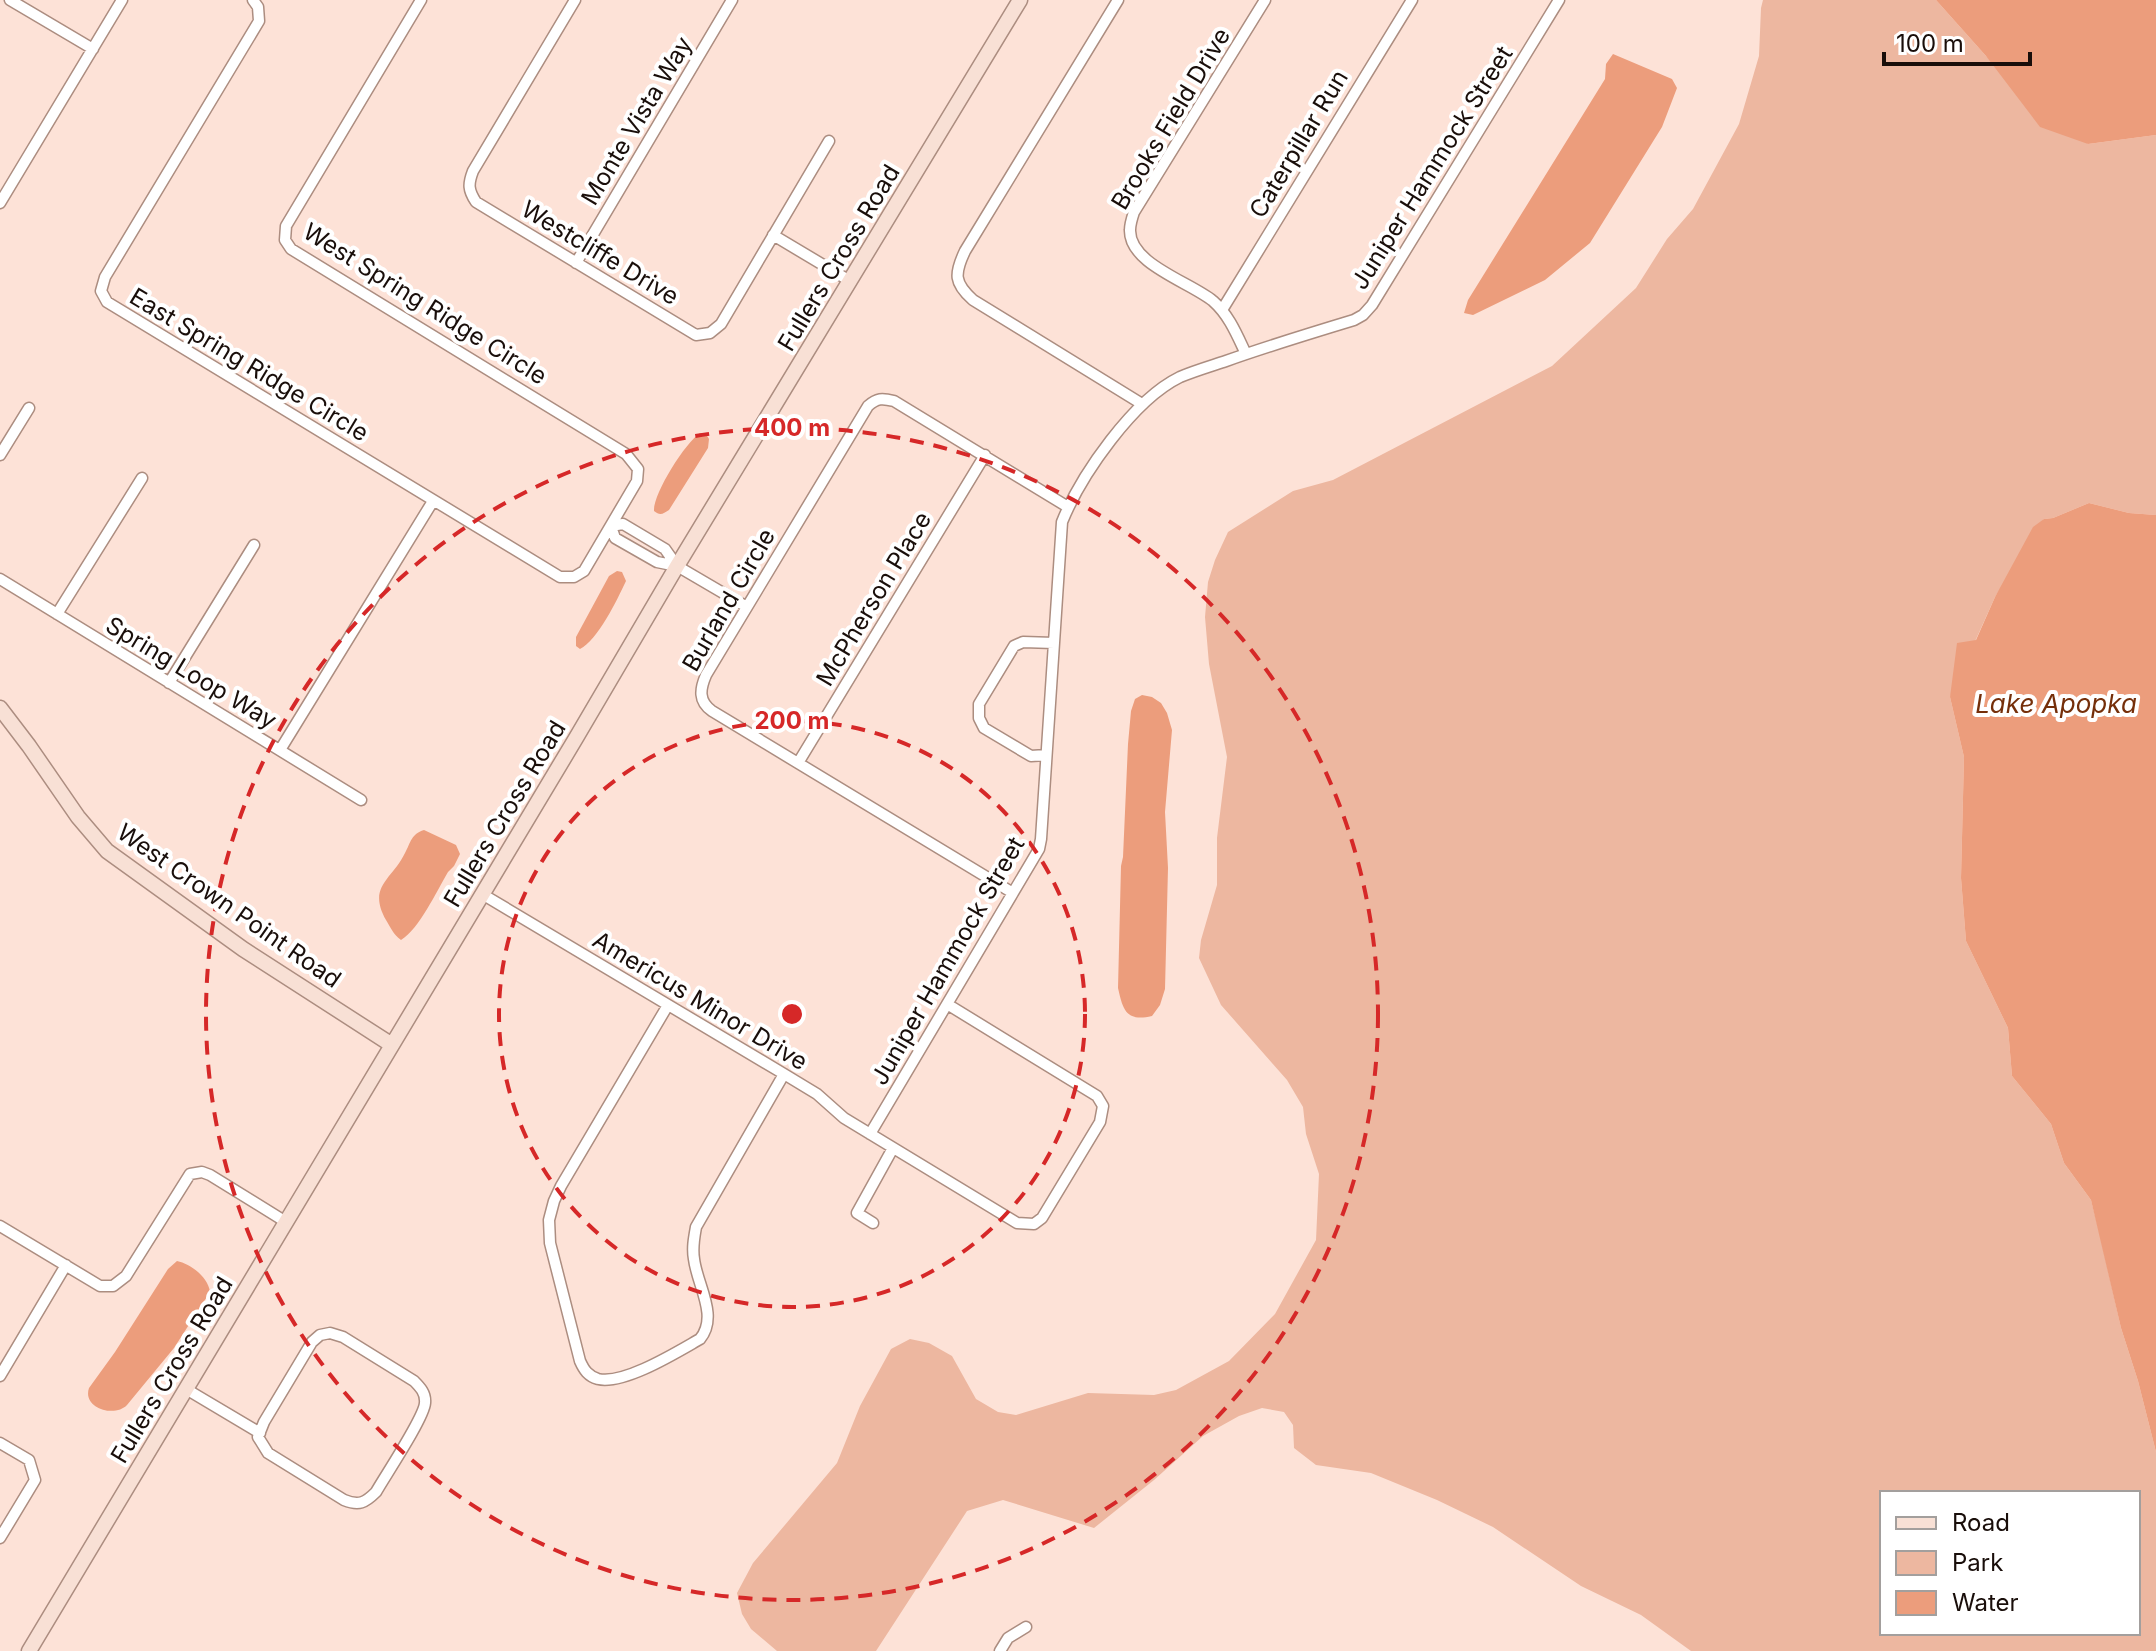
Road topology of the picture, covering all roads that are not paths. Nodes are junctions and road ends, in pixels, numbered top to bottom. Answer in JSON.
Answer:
{"nodes":[{"id":1,"x":10,"y":0,"type":"edge"},
{"id":2,"x":122,"y":0,"type":"edge"},
{"id":3,"x":253,"y":0,"type":"edge"},
{"id":4,"x":421,"y":0,"type":"edge"},
{"id":5,"x":575,"y":0,"type":"edge"},
{"id":6,"x":732,"y":0,"type":"edge"},
{"id":7,"x":1020,"y":0,"type":"edge"},
{"id":8,"x":1118,"y":0,"type":"edge"},
{"id":9,"x":1265,"y":0,"type":"edge"},
{"id":10,"x":1412,"y":0,"type":"edge"},
{"id":11,"x":1559,"y":0,"type":"edge"},
{"id":12,"x":93,"y":49,"type":"junction"},
{"id":13,"x":829,"y":141,"type":"dead end"},
{"id":14,"x":0,"y":203,"type":"edge"},
{"id":15,"x":773,"y":235,"type":"junction"},
{"id":16,"x":576,"y":263,"type":"junction"},
{"id":17,"x":850,"y":281,"type":"junction"},
{"id":18,"x":1222,"y":310,"type":"junction"},
{"id":19,"x":1246,"y":354,"type":"junction"},
{"id":20,"x":1142,"y":404,"type":"junction"},
{"id":21,"x":29,"y":408,"type":"dead end"},
{"id":22,"x":0,"y":455,"type":"edge"},
{"id":23,"x":985,"y":455,"type":"junction"},
{"id":24,"x":142,"y":478,"type":"dead end"},
{"id":25,"x":433,"y":501,"type":"junction"},
{"id":26,"x":1068,"y":507,"type":"junction"},
{"id":27,"x":611,"y":526,"type":"junction"},
{"id":28,"x":254,"y":545,"type":"dead end"},
{"id":29,"x":677,"y":566,"type":"junction"},
{"id":30,"x":0,"y":579,"type":"edge"},
{"id":31,"x":747,"y":607,"type":"junction"},
{"id":32,"x":57,"y":614,"type":"junction"},
{"id":33,"x":1054,"y":643,"type":"junction"},
{"id":34,"x":169,"y":683,"type":"junction"},
{"id":35,"x":0,"y":708,"type":"edge"},
{"id":36,"x":280,"y":750,"type":"junction"},
{"id":37,"x":1046,"y":755,"type":"junction"},
{"id":38,"x":798,"y":763,"type":"junction"},
{"id":39,"x":361,"y":800,"type":"dead end"},
{"id":40,"x":1013,"y":893,"type":"junction"},
{"id":41,"x":482,"y":894,"type":"junction"},
{"id":42,"x":947,"y":1004,"type":"junction"},
{"id":43,"x":668,"y":1005,"type":"junction"},
{"id":44,"x":392,"y":1045,"type":"junction"},
{"id":45,"x":784,"y":1074,"type":"junction"},
{"id":46,"x":870,"y":1134,"type":"junction"},
{"id":47,"x":893,"y":1148,"type":"junction"},
{"id":48,"x":286,"y":1222,"type":"junction"},
{"id":49,"x":873,"y":1223,"type":"dead end"},
{"id":50,"x":0,"y":1226,"type":"edge"},
{"id":51,"x":66,"y":1265,"type":"junction"},
{"id":52,"x":0,"y":1376,"type":"edge"},
{"id":53,"x":186,"y":1389,"type":"junction"},
{"id":54,"x":260,"y":1433,"type":"junction"},
{"id":55,"x":0,"y":1443,"type":"edge"},
{"id":56,"x":0,"y":1538,"type":"edge"},
{"id":57,"x":1026,"y":1627,"type":"dead end"},
{"id":58,"x":29,"y":1651,"type":"edge"},
{"id":59,"x":1000,"y":1651,"type":"edge"}],
"edges":[{"from":1,"to":12,"type":"street"},
{"from":2,"to":12,"type":"street"},
{"from":3,"to":25,"type":"street","name":"East Spring Ridge Circle"},
{"from":4,"to":27,"type":"street","name":"West Spring Ridge Circle"},
{"from":5,"to":16,"type":"street","name":"Westcliffe Drive"},
{"from":6,"to":16,"type":"street","name":"Monte Vista Way"},
{"from":7,"to":17,"type":"street","name":"Fullers Cross Road"},
{"from":8,"to":20,"type":"street"},
{"from":9,"to":18,"type":"street","name":"Brooks Field Drive"},
{"from":10,"to":18,"type":"street","name":"Caterpillar Run"},
{"from":11,"to":19,"type":"street","name":"Juniper Hammock Street"},
{"from":12,"to":14,"type":"street"},
{"from":13,"to":15,"type":"street","name":"Westcliffe Drive"},
{"from":15,"to":16,"type":"street","name":"Westcliffe Drive"},
{"from":15,"to":17,"type":"street"},
{"from":17,"to":29,"type":"street","name":"Fullers Cross Road"},
{"from":18,"to":19,"type":"street","name":"Brooks Field Drive"},
{"from":19,"to":20,"type":"street","name":"Juniper Hammock Street"},
{"from":20,"to":26,"type":"street","name":"Juniper Hammock Street"},
{"from":21,"to":22,"type":"street"},
{"from":23,"to":26,"type":"street","name":"Burland Circle"},
{"from":23,"to":31,"type":"street","name":"Burland Circle"},
{"from":23,"to":38,"type":"street","name":"McPherson Place"},
{"from":24,"to":32,"type":"street"},
{"from":25,"to":27,"type":"street","name":"East Spring Ridge Circle"},
{"from":25,"to":36,"type":"street"},
{"from":26,"to":33,"type":"street","name":"Juniper Hammock Street"},
{"from":27,"to":29,"type":"street"},
{"from":28,"to":34,"type":"street"},
{"from":29,"to":31,"type":"street"},
{"from":29,"to":41,"type":"street","name":"Fullers Cross Road"},
{"from":30,"to":32,"type":"street","name":"Spring Loop Way"},
{"from":31,"to":38,"type":"street","name":"Burland Circle"},
{"from":32,"to":34,"type":"street","name":"Spring Loop Way"},
{"from":33,"to":37,"type":"street","name":"Juniper Hammock Street"},
{"from":33,"to":37,"type":"street"},
{"from":34,"to":36,"type":"street","name":"Spring Loop Way"},
{"from":35,"to":44,"type":"street","name":"West Crown Point Road"},
{"from":36,"to":39,"type":"street","name":"Spring Loop Way"},
{"from":37,"to":40,"type":"street","name":"Juniper Hammock Street"},
{"from":38,"to":40,"type":"street","name":"Burland Circle"},
{"from":40,"to":42,"type":"street","name":"Juniper Hammock Street"},
{"from":41,"to":43,"type":"street","name":"Americus Minor Drive"},
{"from":41,"to":44,"type":"street","name":"Fullers Cross Road"},
{"from":42,"to":46,"type":"street","name":"Juniper Hammock Street"},
{"from":42,"to":47,"type":"street","name":"Americus Minor Drive"},
{"from":43,"to":45,"type":"street","name":"Americus Minor Drive"},
{"from":43,"to":45,"type":"street"},
{"from":44,"to":48,"type":"street","name":"Fullers Cross Road"},
{"from":45,"to":46,"type":"street","name":"Americus Minor Drive"},
{"from":46,"to":47,"type":"street","name":"Americus Minor Drive"},
{"from":47,"to":49,"type":"street"},
{"from":48,"to":51,"type":"street"},
{"from":48,"to":53,"type":"street","name":"Fullers Cross Road"},
{"from":50,"to":51,"type":"street"},
{"from":51,"to":52,"type":"street"},
{"from":53,"to":54,"type":"street"},
{"from":53,"to":58,"type":"street","name":"Fullers Cross Road"},
{"from":54,"to":54,"type":"street"},
{"from":55,"to":56,"type":"street"},
{"from":57,"to":59,"type":"street"}]}
